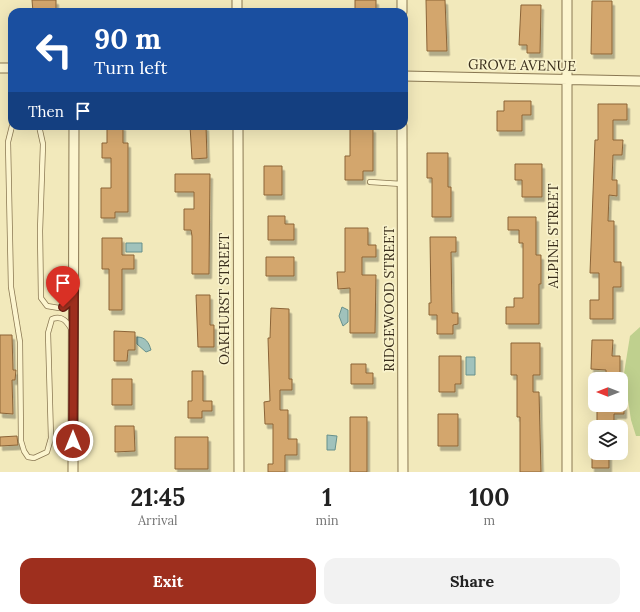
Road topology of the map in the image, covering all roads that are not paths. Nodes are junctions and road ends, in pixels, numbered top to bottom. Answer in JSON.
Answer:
{"nodes":[{"id":1,"x":567,"y":0,"type":"edge"},
{"id":2,"x":408,"y":76,"type":"edge"},
{"id":3,"x":566,"y":80,"type":"junction"},
{"id":4,"x":640,"y":81,"type":"edge"},
{"id":5,"x":11,"y":130,"type":"edge"},
{"id":6,"x":40,"y":130,"type":"edge"},
{"id":7,"x":74,"y":130,"type":"edge"},
{"id":8,"x":238,"y":130,"type":"edge"},
{"id":9,"x":402,"y":130,"type":"edge"},
{"id":10,"x":370,"y":182,"type":"dead end"},
{"id":11,"x":402,"y":184,"type":"junction"},
{"id":12,"x":74,"y":286,"type":"junction"},
{"id":13,"x":74,"y":332,"type":"junction"},
{"id":14,"x":73,"y":472,"type":"edge"},
{"id":15,"x":239,"y":472,"type":"edge"},
{"id":16,"x":403,"y":472,"type":"edge"},
{"id":17,"x":567,"y":472,"type":"edge"}],
"edges":[{"from":1,"to":3,"type":"street","name":"ALPINE STREET"},
{"from":2,"to":3,"type":"street","name":"GROVE AVENUE"},
{"from":3,"to":4,"type":"street","name":"GROVE AVENUE"},
{"from":3,"to":17,"type":"street","name":"ALPINE STREET"},
{"from":5,"to":13,"type":"lane"},
{"from":6,"to":12,"type":"lane"},
{"from":7,"to":12,"type":"street"},
{"from":8,"to":15,"type":"street","name":"OAKHURST STREET"},
{"from":9,"to":11,"type":"street","name":"RIDGEWOOD STREET"},
{"from":10,"to":11,"type":"lane"},
{"from":11,"to":16,"type":"street","name":"RIDGEWOOD STREET"},
{"from":12,"to":13,"type":"street"},
{"from":13,"to":14,"type":"street"}]}
